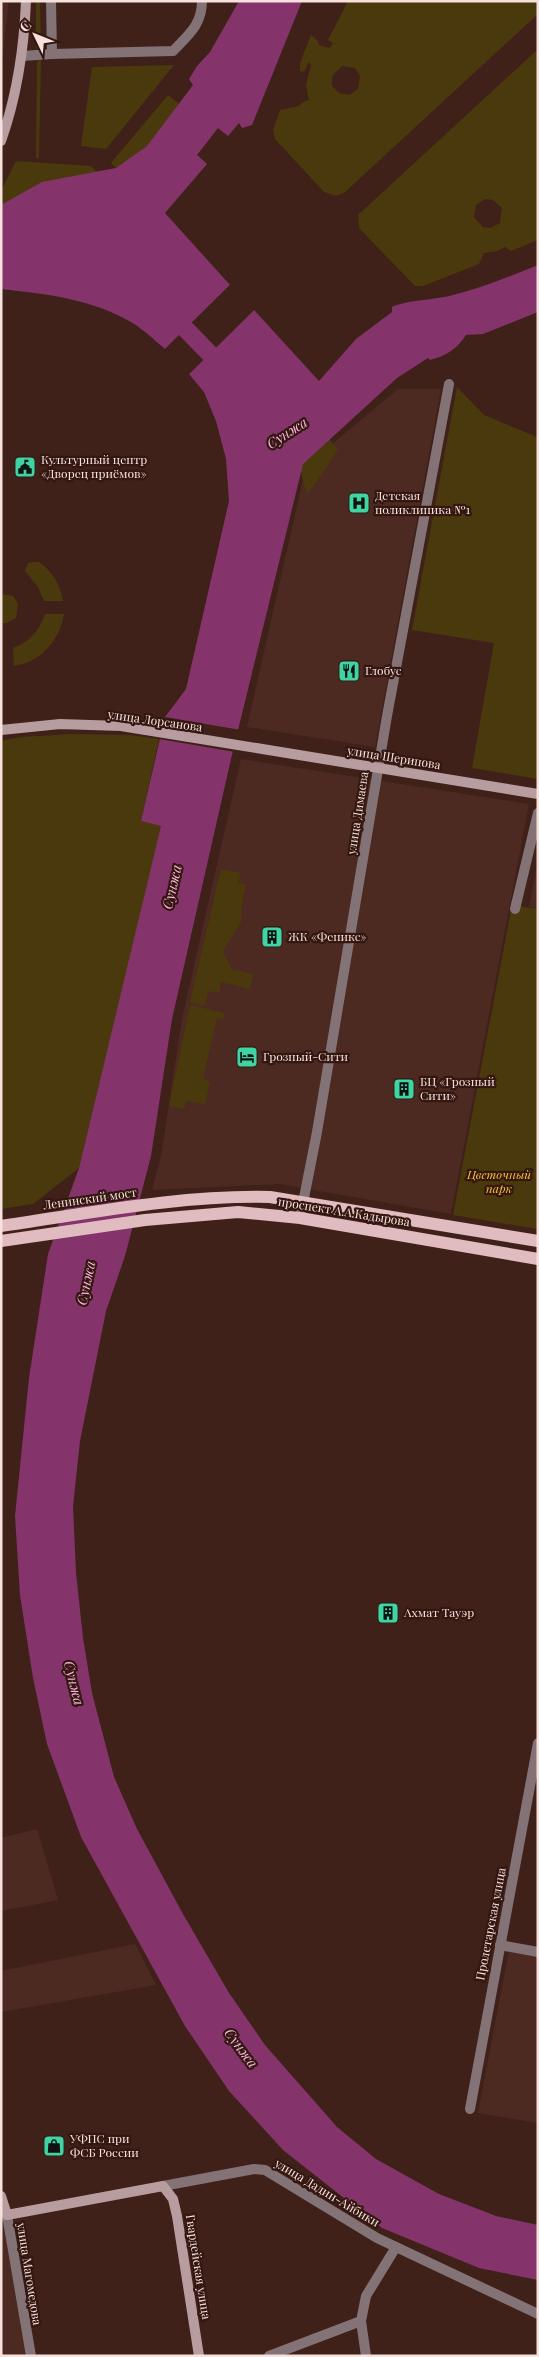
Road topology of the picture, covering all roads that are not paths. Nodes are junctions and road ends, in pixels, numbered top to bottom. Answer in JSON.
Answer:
{"nodes":[{"id":1,"x":26,"y":1,"type":"edge"},
{"id":2,"x":51,"y":1,"type":"edge"},
{"id":3,"x":202,"y":1,"type":"edge"},
{"id":4,"x":52,"y":54,"type":"junction"},
{"id":5,"x":22,"y":56,"type":"junction"},
{"id":6,"x":1,"y":141,"type":"edge"},
{"id":7,"x":449,"y":384,"type":"dead end"},
{"id":8,"x":1,"y":730,"type":"edge"},
{"id":9,"x":246,"y":746,"type":"joint"},
{"id":10,"x":378,"y":768,"type":"junction"},
{"id":11,"x":538,"y":794,"type":"edge"},
{"id":12,"x":538,"y":813,"type":"edge"},
{"id":13,"x":514,"y":908,"type":"dead end"},
{"id":14,"x":302,"y":1201,"type":"junction"},
{"id":15,"x":150,"y":1204,"type":"joint"},
{"id":16,"x":300,"y":1218,"type":"junction"},
{"id":17,"x":1,"y":1226,"type":"edge"},
{"id":18,"x":1,"y":1241,"type":"edge"},
{"id":19,"x":538,"y":1241,"type":"edge"},
{"id":20,"x":538,"y":1259,"type":"edge"},
{"id":21,"x":538,"y":1743,"type":"edge"},
{"id":22,"x":500,"y":1945,"type":"junction"},
{"id":23,"x":538,"y":1952,"type":"edge"},
{"id":24,"x":470,"y":2110,"type":"dead end"},
{"id":25,"x":163,"y":2186,"type":"junction"},
{"id":26,"x":1,"y":2196,"type":"edge"},
{"id":27,"x":4,"y":2215,"type":"edge"},
{"id":28,"x":396,"y":2247,"type":"junction"},
{"id":29,"x":538,"y":2314,"type":"edge"},
{"id":30,"x":361,"y":2321,"type":"junction"},
{"id":31,"x":31,"y":2356,"type":"edge"},
{"id":32,"x":199,"y":2356,"type":"edge"},
{"id":33,"x":268,"y":2356,"type":"edge"},
{"id":34,"x":366,"y":2356,"type":"edge"}],
"edges":[{"from":1,"to":5,"type":"main road"},
{"from":2,"to":4,"type":"street"},
{"from":3,"to":4,"type":"street"},
{"from":4,"to":5,"type":"street"},
{"from":5,"to":6,"type":"main road"},
{"from":7,"to":10,"type":"street","name":"улица Димаева"},
{"from":8,"to":9,"type":"main road","name":"улица Лорсанова"},
{"from":9,"to":10,"type":"main road","name":"улица Шерипова"},
{"from":10,"to":11,"type":"main road","name":"улица Шерипова"},
{"from":10,"to":14,"type":"street","name":"улица Димаева"},
{"from":12,"to":13,"type":"street"},
{"from":14,"to":15,"type":"main road","name":"проспект А.А.Кадырова"},
{"from":14,"to":16,"type":"street","name":"улица Димаева"},
{"from":14,"to":19,"type":"main road","name":"проспект А.А.Кадырова"},
{"from":15,"to":17,"type":"main road","name":"Ленинский мост"},
{"from":16,"to":18,"type":"main road","name":"проспект А.А.Кадырова"},
{"from":16,"to":20,"type":"main road","name":"проспект А.А.Кадырова"},
{"from":21,"to":22,"type":"street","name":"Пролетарская улица"},
{"from":22,"to":23,"type":"street"},
{"from":22,"to":24,"type":"street","name":"Пролетарская улица"},
{"from":25,"to":27,"type":"main road","name":"улица Дадин-Айбики"},
{"from":25,"to":28,"type":"street","name":"улица Дадин-Айбики"},
{"from":25,"to":32,"type":"main road","name":"Гвардейская улица"},
{"from":26,"to":27,"type":"main road","name":"улица Магомедова"},
{"from":27,"to":31,"type":"street","name":"улица Магомедова"},
{"from":28,"to":29,"type":"street","name":"улица Дадин-Айбики"},
{"from":28,"to":30,"type":"street"},
{"from":30,"to":33,"type":"street"},
{"from":30,"to":34,"type":"street"}]}
